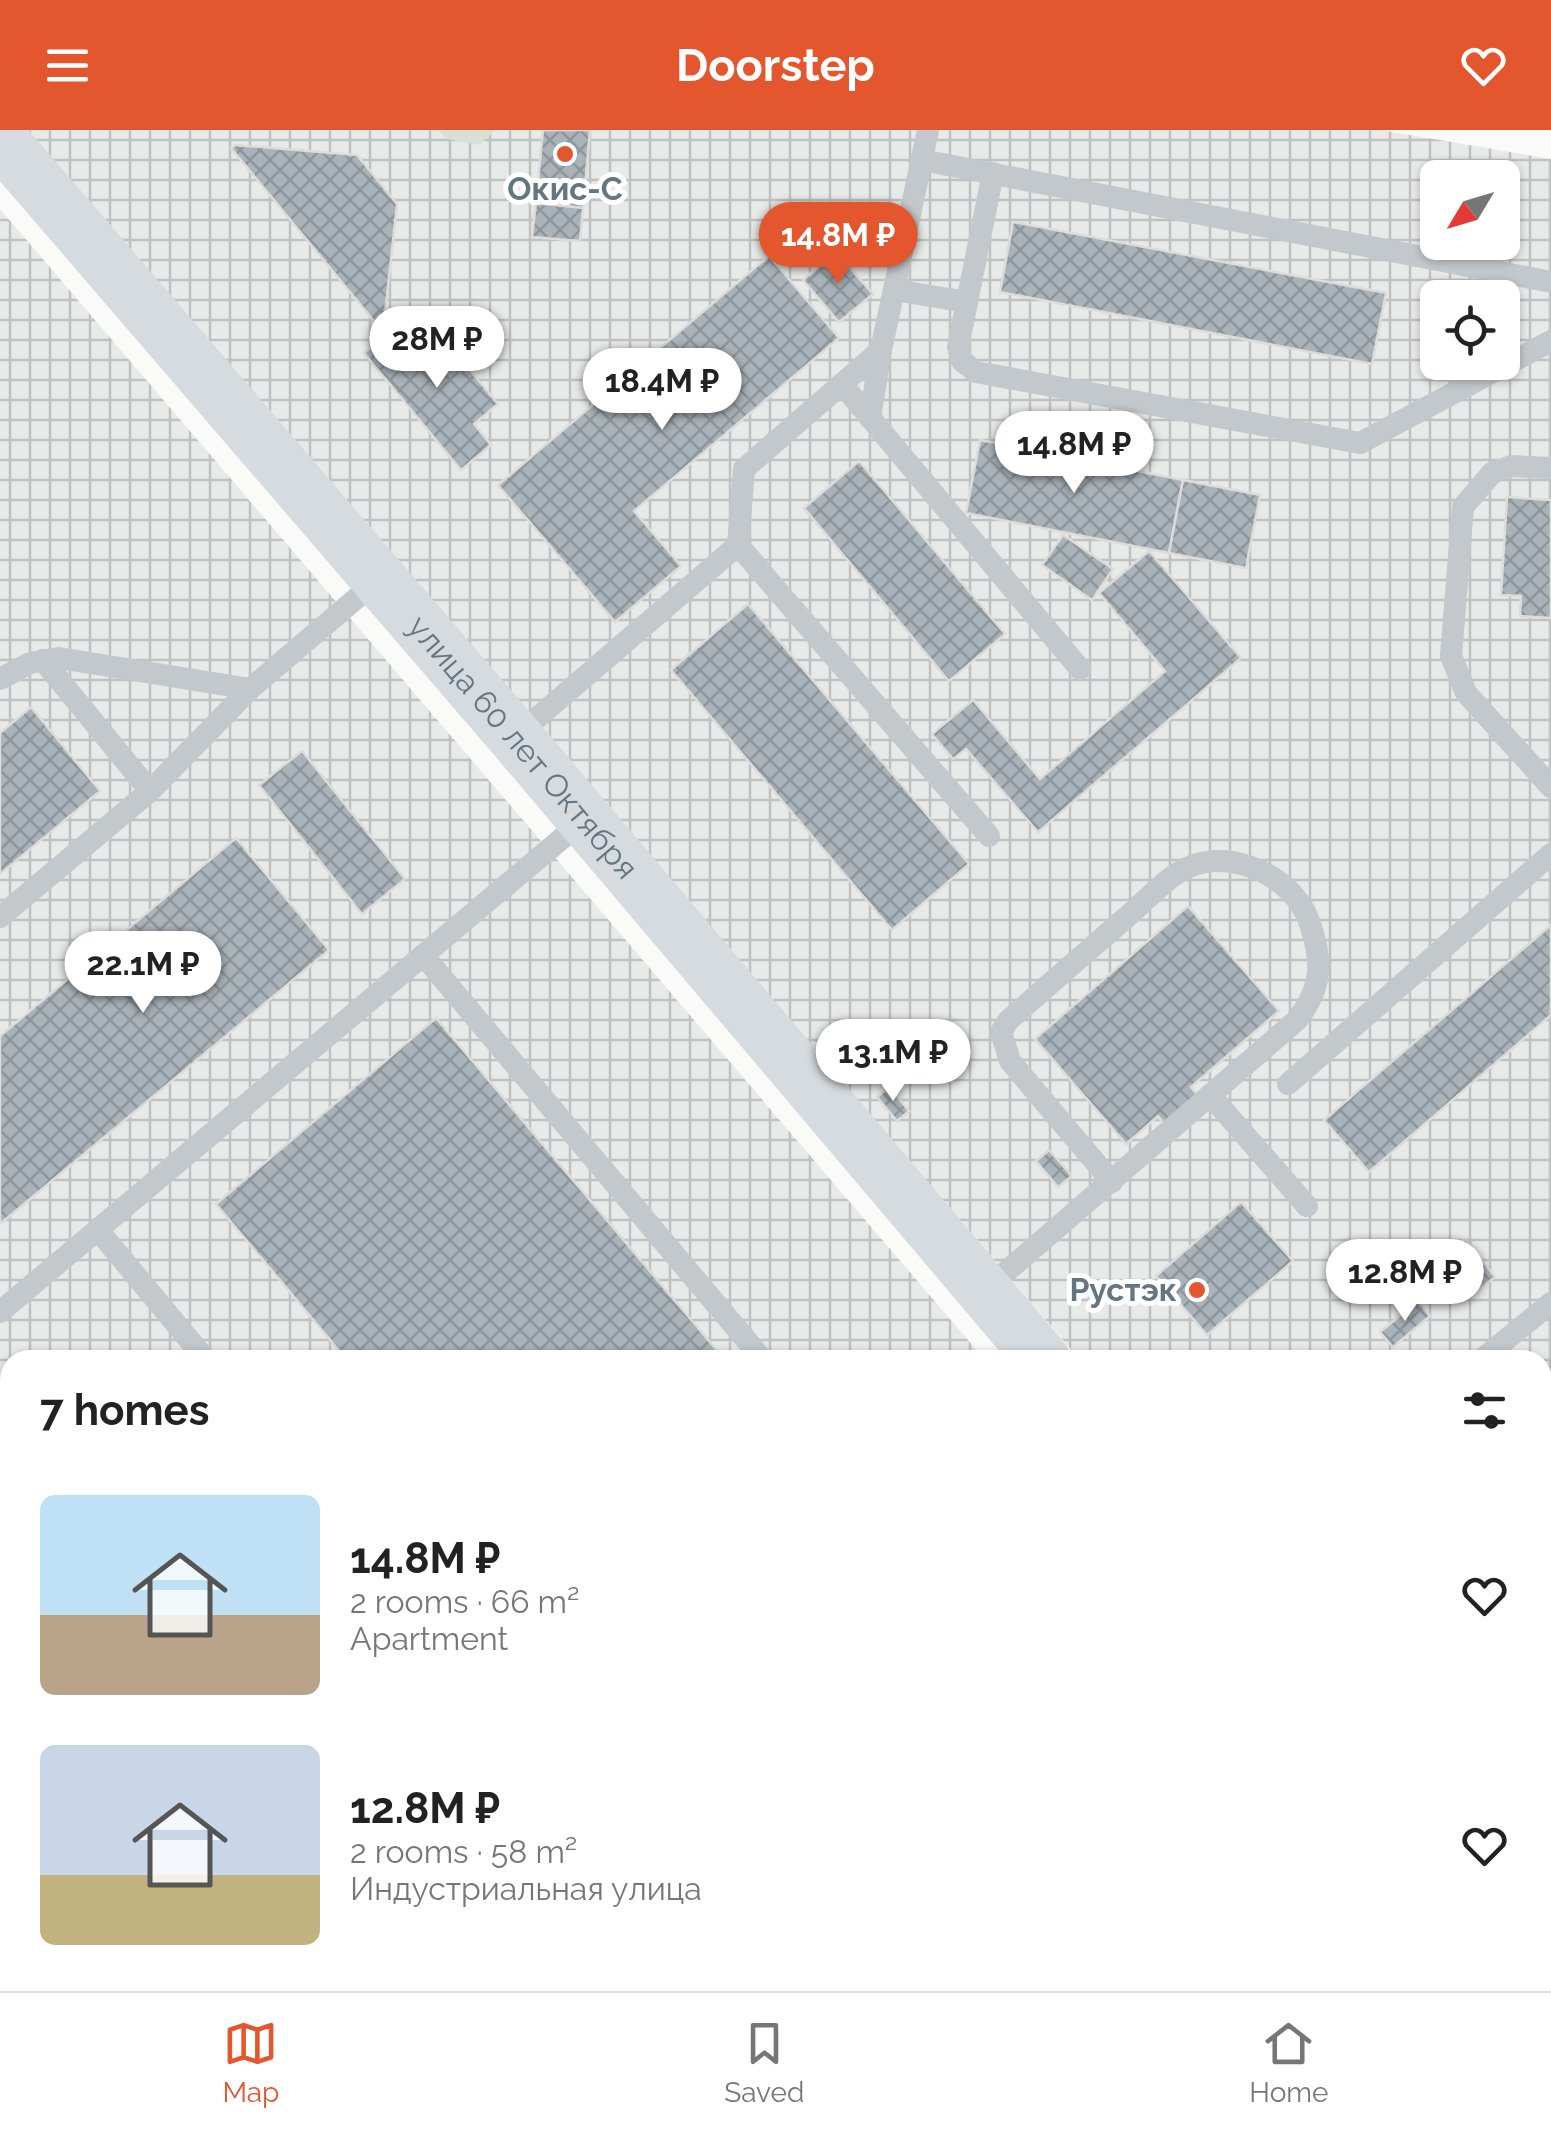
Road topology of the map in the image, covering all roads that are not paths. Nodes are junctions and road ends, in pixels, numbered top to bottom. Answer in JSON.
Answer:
{"nodes":[{"id":1,"x":928,"y":130,"type":"edge"},
{"id":2,"x":0,"y":140,"type":"edge"},
{"id":3,"x":922,"y":160,"type":"junction"},
{"id":4,"x":993,"y":173,"type":"junction"},
{"id":5,"x":1551,"y":282,"type":"edge"},
{"id":6,"x":894,"y":290,"type":"junction"},
{"id":7,"x":966,"y":302,"type":"junction"},
{"id":8,"x":1551,"y":341,"type":"edge"},
{"id":9,"x":881,"y":350,"type":"junction"},
{"id":10,"x":842,"y":384,"type":"junction"},
{"id":11,"x":870,"y":418,"type":"junction"},
{"id":12,"x":1551,"y":468,"type":"edge"},
{"id":13,"x":738,"y":545,"type":"junction"},
{"id":14,"x":379,"y":579,"type":"junction"},
{"id":15,"x":43,"y":660,"type":"junction"},
{"id":16,"x":1080,"y":669,"type":"dead end"},
{"id":17,"x":0,"y":678,"type":"edge"},
{"id":18,"x":250,"y":688,"type":"junction"},
{"id":19,"x":515,"y":737,"type":"junction"},
{"id":20,"x":1551,"y":786,"type":"edge"},
{"id":21,"x":150,"y":791,"type":"junction"},
{"id":22,"x":585,"y":819,"type":"junction"},
{"id":23,"x":990,"y":836,"type":"dead end"},
{"id":24,"x":1551,"y":854,"type":"edge"},
{"id":25,"x":0,"y":917,"type":"edge"},
{"id":26,"x":423,"y":956,"type":"junction"},
{"id":27,"x":1288,"y":1084,"type":"dead end"},
{"id":28,"x":1211,"y":1096,"type":"junction"},
{"id":29,"x":1112,"y":1182,"type":"junction"},
{"id":30,"x":1308,"y":1206,"type":"dead end"},
{"id":31,"x":98,"y":1230,"type":"junction"},
{"id":32,"x":984,"y":1292,"type":"junction"},
{"id":33,"x":1551,"y":1303,"type":"edge"},
{"id":34,"x":0,"y":1312,"type":"edge"},
{"id":35,"x":198,"y":1350,"type":"edge"},
{"id":36,"x":755,"y":1350,"type":"edge"},
{"id":37,"x":1034,"y":1350,"type":"edge"},
{"id":38,"x":1493,"y":1350,"type":"edge"}],
"edges":[{"from":1,"to":3,"type":"lane"},
{"from":2,"to":14,"type":"main road","name":"улица 60 лет Октября"},
{"from":3,"to":4,"type":"lane"},
{"from":3,"to":6,"type":"lane"},
{"from":4,"to":5,"type":"lane"},
{"from":4,"to":7,"type":"lane"},
{"from":6,"to":7,"type":"lane"},
{"from":6,"to":9,"type":"lane"},
{"from":7,"to":8,"type":"lane"},
{"from":9,"to":10,"type":"lane"},
{"from":9,"to":11,"type":"lane"},
{"from":10,"to":11,"type":"lane"},
{"from":10,"to":13,"type":"lane"},
{"from":11,"to":16,"type":"lane"},
{"from":12,"to":20,"type":"lane"},
{"from":13,"to":19,"type":"lane"},
{"from":13,"to":23,"type":"lane"},
{"from":14,"to":18,"type":"lane"},
{"from":14,"to":19,"type":"main road","name":"улица 60 лет Октября"},
{"from":15,"to":17,"type":"lane"},
{"from":15,"to":18,"type":"lane"},
{"from":15,"to":21,"type":"lane"},
{"from":18,"to":21,"type":"lane"},
{"from":19,"to":22,"type":"main road","name":"улица 60 лет Октября"},
{"from":21,"to":25,"type":"lane"},
{"from":22,"to":26,"type":"lane"},
{"from":22,"to":32,"type":"main road","name":"улица 60 лет Октября"},
{"from":24,"to":27,"type":"lane"},
{"from":26,"to":31,"type":"lane"},
{"from":26,"to":36,"type":"lane"},
{"from":28,"to":29,"type":"lane"},
{"from":28,"to":29,"type":"lane"},
{"from":28,"to":30,"type":"lane"},
{"from":29,"to":32,"type":"lane"},
{"from":31,"to":34,"type":"lane"},
{"from":31,"to":35,"type":"lane"},
{"from":32,"to":37,"type":"main road","name":"улица 60 лет Октября"},
{"from":33,"to":38,"type":"lane"}]}
